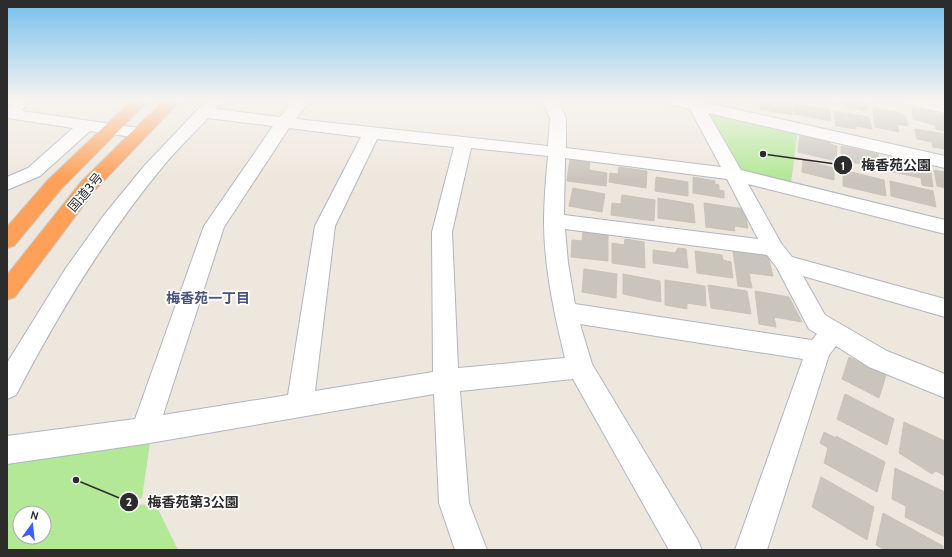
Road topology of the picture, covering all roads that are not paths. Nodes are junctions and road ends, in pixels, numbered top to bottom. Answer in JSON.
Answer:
{"nodes":[{"id":1,"x":84,"y":127,"type":"edge"},
{"id":2,"x":98,"y":127,"type":"edge"},
{"id":3,"x":145,"y":127,"type":"edge"},
{"id":4,"x":191,"y":127,"type":"edge"},
{"id":5,"x":281,"y":127,"type":"edge"},
{"id":6,"x":319,"y":127,"type":"edge"},
{"id":7,"x":558,"y":127,"type":"edge"},
{"id":8,"x":702,"y":127,"type":"edge"},
{"id":9,"x":790,"y":127,"type":"edge"},
{"id":10,"x":111,"y":129,"type":"junction"},
{"id":11,"x":139,"y":133,"type":"junction"},
{"id":12,"x":371,"y":133,"type":"junction"},
{"id":13,"x":464,"y":142,"type":"junction"},
{"id":14,"x":558,"y":152,"type":"junction"},
{"id":15,"x":945,"y":162,"type":"edge"},
{"id":16,"x":734,"y":174,"type":"junction"},
{"id":17,"x":7,"y":184,"type":"edge"},
{"id":18,"x":554,"y":222,"type":"junction"},
{"id":19,"x":945,"y":227,"type":"edge"},
{"id":20,"x":7,"y":241,"type":"edge"},
{"id":21,"x":779,"y":255,"type":"junction"},
{"id":22,"x":7,"y":291,"type":"edge"},
{"id":23,"x":945,"y":308,"type":"edge"},
{"id":24,"x":565,"y":312,"type":"junction"},
{"id":25,"x":825,"y":342,"type":"junction"},
{"id":26,"x":580,"y":367,"type":"junction"},
{"id":27,"x":446,"y":381,"type":"junction"},
{"id":28,"x":945,"y":386,"type":"edge"},
{"id":29,"x":7,"y":387,"type":"edge"},
{"id":30,"x":300,"y":405,"type":"junction"},
{"id":31,"x":144,"y":431,"type":"junction"},
{"id":32,"x":7,"y":450,"type":"edge"},
{"id":33,"x":471,"y":550,"type":"edge"},
{"id":34,"x":686,"y":550,"type":"edge"},
{"id":35,"x":751,"y":550,"type":"edge"}],
"edges":[{"from":1,"to":17,"type":"street"},
{"from":2,"to":10,"type":"street"},
{"from":3,"to":11,"type":"highway","name":"国道3号"},
{"from":4,"to":29,"type":"street"},
{"from":5,"to":31,"type":"street"},
{"from":6,"to":12,"type":"street"},
{"from":7,"to":14,"type":"street"},
{"from":8,"to":16,"type":"street"},
{"from":9,"to":15,"type":"street"},
{"from":10,"to":11,"type":"street"},
{"from":10,"to":20,"type":"highway","name":"国道3号"},
{"from":11,"to":22,"type":"highway","name":"国道3号"},
{"from":12,"to":13,"type":"street"},
{"from":12,"to":30,"type":"street"},
{"from":13,"to":14,"type":"street"},
{"from":13,"to":27,"type":"street"},
{"from":14,"to":16,"type":"street"},
{"from":14,"to":18,"type":"street"},
{"from":16,"to":19,"type":"street"},
{"from":16,"to":21,"type":"street"},
{"from":18,"to":21,"type":"street"},
{"from":18,"to":24,"type":"street"},
{"from":21,"to":23,"type":"street"},
{"from":21,"to":25,"type":"street"},
{"from":24,"to":25,"type":"street"},
{"from":24,"to":26,"type":"street"},
{"from":25,"to":28,"type":"street"},
{"from":25,"to":35,"type":"street"},
{"from":26,"to":27,"type":"street"},
{"from":26,"to":34,"type":"street"},
{"from":27,"to":30,"type":"street"},
{"from":27,"to":33,"type":"street"},
{"from":30,"to":31,"type":"street"},
{"from":31,"to":32,"type":"street"}]}
